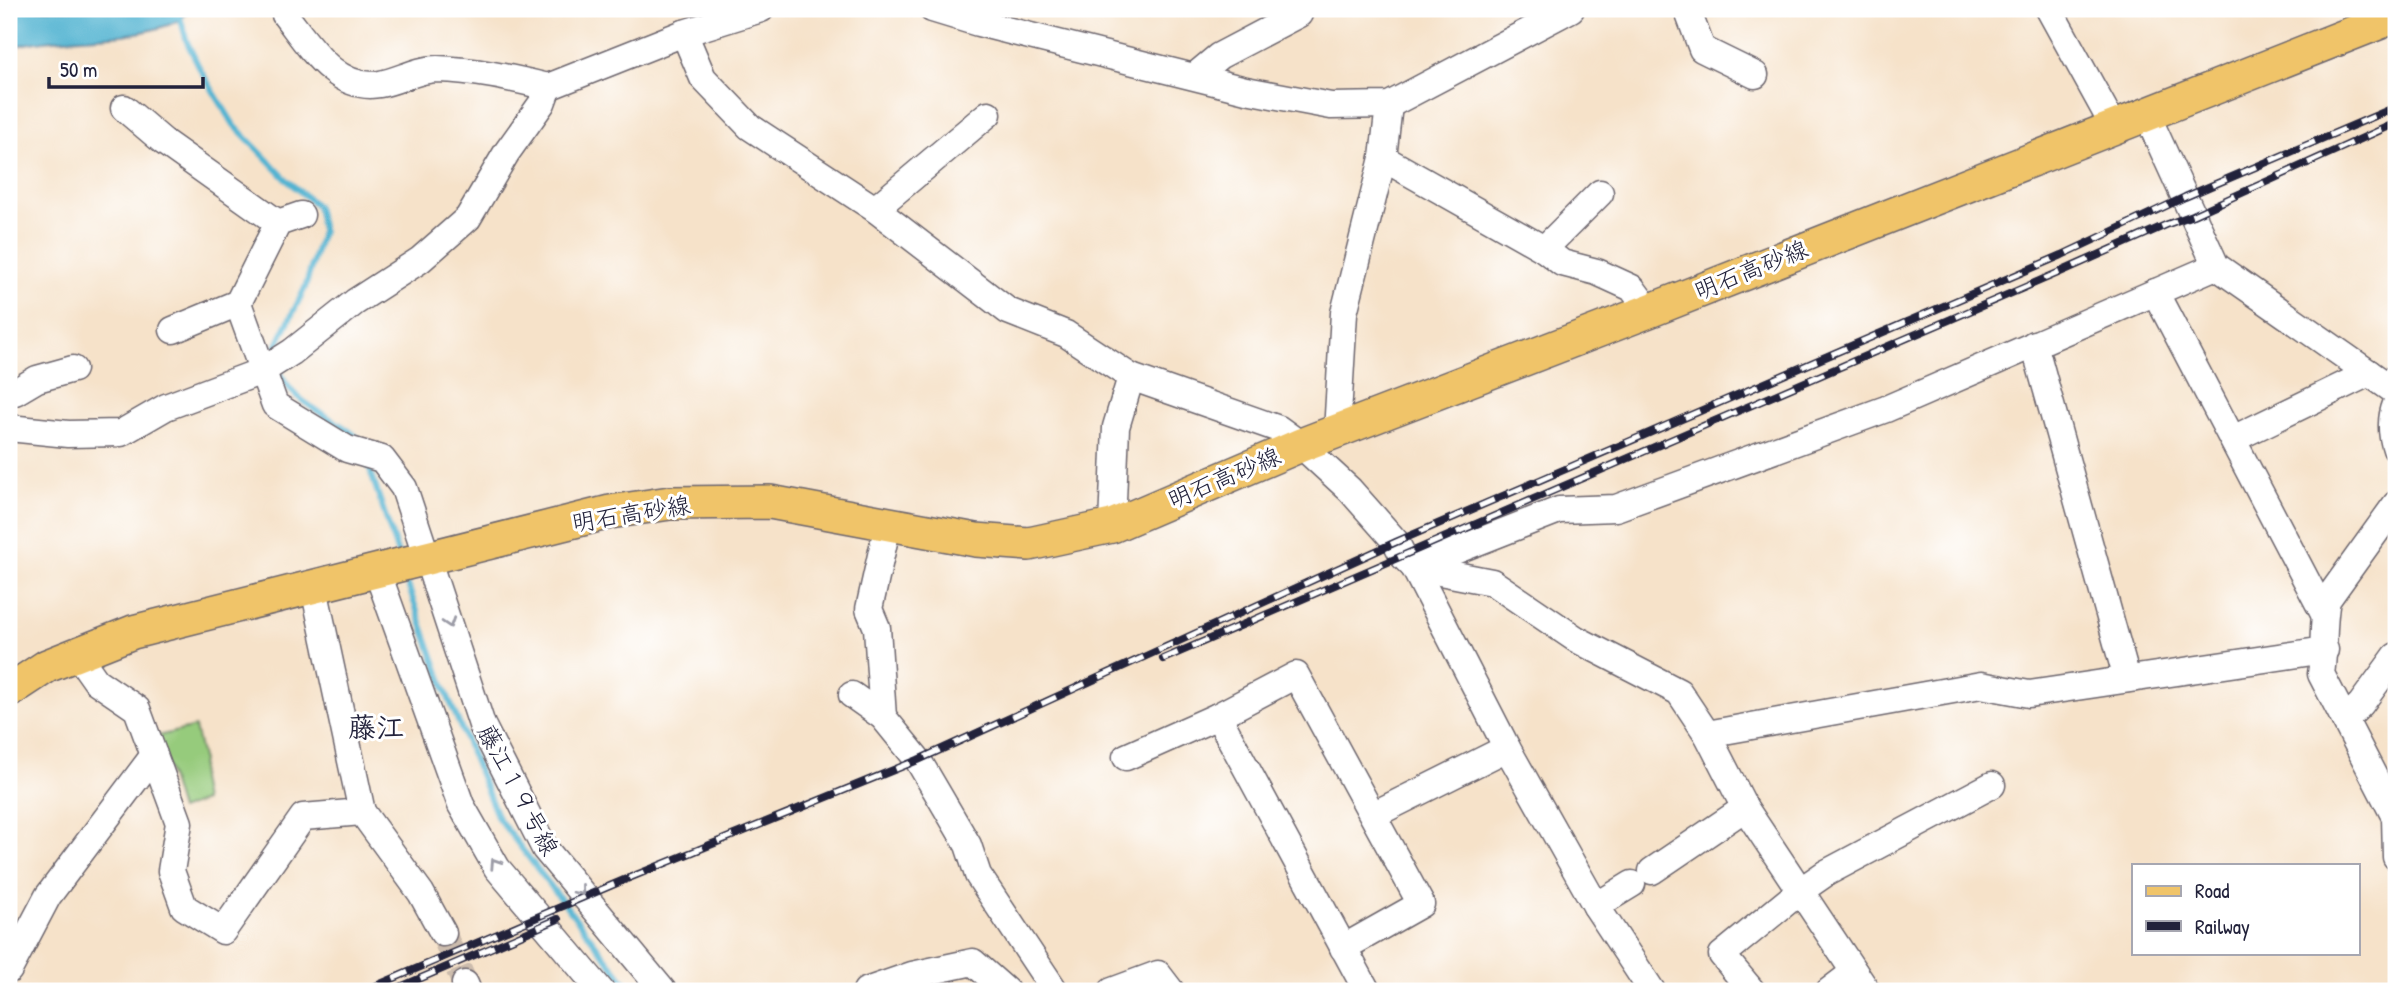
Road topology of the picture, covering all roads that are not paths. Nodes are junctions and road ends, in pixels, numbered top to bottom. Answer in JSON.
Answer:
{"nodes":[{"id":1,"x":761,"y":9,"type":"edge"},
{"id":2,"x":932,"y":9,"type":"edge"},
{"id":3,"x":1297,"y":9,"type":"edge"},
{"id":4,"x":1571,"y":9,"type":"edge"},
{"id":5,"x":1687,"y":9,"type":"edge"},
{"id":6,"x":2049,"y":9,"type":"edge"},
{"id":7,"x":285,"y":15,"type":"dead end"},
{"id":8,"x":2396,"y":16,"type":"edge"},
{"id":9,"x":1535,"y":17,"type":"edge"},
{"id":10,"x":684,"y":33,"type":"junction"},
{"id":11,"x":1755,"y":75,"type":"dead end"},
{"id":12,"x":1195,"y":76,"type":"junction"},
{"id":13,"x":548,"y":87,"type":"junction"},
{"id":14,"x":1389,"y":105,"type":"junction"},
{"id":15,"x":124,"y":108,"type":"dead end"},
{"id":16,"x":988,"y":114,"type":"dead end"},
{"id":17,"x":2147,"y":115,"type":"junction"},
{"id":18,"x":2115,"y":127,"type":"junction"},
{"id":19,"x":1382,"y":158,"type":"junction"},
{"id":20,"x":1600,"y":193,"type":"dead end"},
{"id":21,"x":875,"y":209,"type":"junction"},
{"id":22,"x":1544,"y":249,"type":"junction"},
{"id":23,"x":2216,"y":265,"type":"junction"},
{"id":24,"x":2155,"y":292,"type":"junction"},
{"id":25,"x":237,"y":303,"type":"junction"},
{"id":26,"x":1649,"y":311,"type":"junction"},
{"id":27,"x":173,"y":330,"type":"dead end"},
{"id":28,"x":2034,"y":344,"type":"junction"},
{"id":29,"x":73,"y":369,"type":"dead end"},
{"id":30,"x":262,"y":371,"type":"junction"},
{"id":31,"x":2369,"y":373,"type":"junction"},
{"id":32,"x":1130,"y":377,"type":"junction"},
{"id":33,"x":9,"y":391,"type":"edge"},
{"id":34,"x":2396,"y":392,"type":"edge"},
{"id":35,"x":2396,"y":404,"type":"edge"},
{"id":36,"x":9,"y":428,"type":"edge"},
{"id":37,"x":1337,"y":432,"type":"junction"},
{"id":38,"x":2233,"y":439,"type":"junction"},
{"id":39,"x":1301,"y":445,"type":"junction"},
{"id":40,"x":2396,"y":449,"type":"edge"},
{"id":41,"x":2396,"y":504,"type":"edge"},
{"id":42,"x":888,"y":524,"type":"junction"},
{"id":43,"x":1112,"y":526,"type":"junction"},
{"id":44,"x":402,"y":565,"type":"junction"},
{"id":45,"x":1414,"y":567,"type":"junction"},
{"id":46,"x":314,"y":587,"type":"junction"},
{"id":47,"x":2325,"y":614,"type":"junction"},
{"id":48,"x":2325,"y":650,"type":"junction"},
{"id":49,"x":77,"y":654,"type":"junction"},
{"id":50,"x":2396,"y":656,"type":"edge"},
{"id":51,"x":2127,"y":679,"type":"junction"},
{"id":52,"x":9,"y":691,"type":"edge"},
{"id":53,"x":852,"y":695,"type":"dead end"},
{"id":54,"x":1218,"y":716,"type":"junction"},
{"id":55,"x":883,"y":717,"type":"junction"},
{"id":56,"x":2345,"y":720,"type":"junction"},
{"id":57,"x":1707,"y":734,"type":"junction"},
{"id":58,"x":1507,"y":748,"type":"junction"},
{"id":59,"x":154,"y":755,"type":"junction"},
{"id":60,"x":1126,"y":757,"type":"dead end"},
{"id":61,"x":1992,"y":785,"type":"dead end"},
{"id":62,"x":1745,"y":808,"type":"junction"},
{"id":63,"x":362,"y":812,"type":"junction"},
{"id":64,"x":1373,"y":815,"type":"junction"},
{"id":65,"x":2396,"y":826,"type":"edge"},
{"id":66,"x":2396,"y":857,"type":"edge"},
{"id":67,"x":1800,"y":891,"type":"junction"},
{"id":68,"x":1596,"y":906,"type":"junction"},
{"id":69,"x":443,"y":933,"type":"tunnel mouth"},
{"id":70,"x":1343,"y":948,"type":"junction"},
{"id":71,"x":9,"y":970,"type":"edge"},
{"id":72,"x":1860,"y":982,"type":"edge"},
{"id":73,"x":601,"y":991,"type":"edge"},
{"id":74,"x":663,"y":991,"type":"edge"},
{"id":75,"x":866,"y":991,"type":"edge"},
{"id":76,"x":1006,"y":991,"type":"edge"},
{"id":77,"x":1055,"y":991,"type":"edge"},
{"id":78,"x":1112,"y":991,"type":"edge"},
{"id":79,"x":1171,"y":991,"type":"edge"},
{"id":80,"x":1367,"y":991,"type":"edge"},
{"id":81,"x":1652,"y":991,"type":"edge"},
{"id":82,"x":1752,"y":991,"type":"edge"},
{"id":83,"x":1829,"y":991,"type":"edge"}],
"edges":[{"from":1,"to":10,"type":"street"},
{"from":2,"to":12,"type":"street"},
{"from":3,"to":12,"type":"street"},
{"from":4,"to":9,"type":"street"},
{"from":5,"to":11,"type":"street"},
{"from":6,"to":18,"type":"street"},
{"from":7,"to":13,"type":"street"},
{"from":8,"to":17,"type":"main road","name":"明石高砂線"},
{"from":9,"to":14,"type":"street"},
{"from":10,"to":13,"type":"street"},
{"from":10,"to":21,"type":"street"},
{"from":12,"to":14,"type":"street"},
{"from":13,"to":30,"type":"street"},
{"from":14,"to":19,"type":"street"},
{"from":15,"to":25,"type":"street"},
{"from":16,"to":21,"type":"street"},
{"from":17,"to":18,"type":"main road","name":"明石高砂線"},
{"from":17,"to":23,"type":"street"},
{"from":18,"to":26,"type":"main road","name":"明石高砂線"},
{"from":19,"to":22,"type":"street"},
{"from":19,"to":37,"type":"street"},
{"from":20,"to":22,"type":"street"},
{"from":21,"to":32,"type":"street"},
{"from":22,"to":26,"type":"street"},
{"from":23,"to":24,"type":"street"},
{"from":23,"to":31,"type":"street"},
{"from":24,"to":28,"type":"street"},
{"from":24,"to":38,"type":"street"},
{"from":25,"to":27,"type":"street"},
{"from":25,"to":30,"type":"street"},
{"from":26,"to":37,"type":"main road","name":"明石高砂線"},
{"from":28,"to":45,"type":"street"},
{"from":28,"to":51,"type":"street"},
{"from":29,"to":33,"type":"street"},
{"from":30,"to":36,"type":"street"},
{"from":30,"to":44,"type":"street"},
{"from":31,"to":34,"type":"street"},
{"from":31,"to":38,"type":"street"},
{"from":32,"to":39,"type":"street"},
{"from":32,"to":43,"type":"street"},
{"from":35,"to":40,"type":"street"},
{"from":37,"to":39,"type":"main road","name":"明石高砂線"},
{"from":38,"to":47,"type":"street"},
{"from":39,"to":43,"type":"main road","name":"明石高砂線"},
{"from":39,"to":45,"type":"street"},
{"from":41,"to":47,"type":"street"},
{"from":42,"to":43,"type":"main road","name":"明石高砂線"},
{"from":42,"to":44,"type":"main road","name":"明石高砂線"},
{"from":42,"to":55,"type":"street"},
{"from":44,"to":46,"type":"main road","name":"明石高砂線"},
{"from":73,"to":44,"type":"street","one_way":true},
{"from":44,"to":74,"type":"street","name":"藤江１９号線","one_way":true},
{"from":45,"to":57,"type":"street"},
{"from":45,"to":58,"type":"street"},
{"from":46,"to":49,"type":"main road","name":"明石高砂線"},
{"from":46,"to":63,"type":"street"},
{"from":47,"to":48,"type":"street"},
{"from":48,"to":51,"type":"street"},
{"from":48,"to":56,"type":"street"},
{"from":49,"to":52,"type":"main road","name":"明石高砂線"},
{"from":49,"to":59,"type":"street"},
{"from":50,"to":56,"type":"street"},
{"from":51,"to":57,"type":"street"},
{"from":53,"to":55,"type":"street"},
{"from":54,"to":60,"type":"street"},
{"from":54,"to":64,"type":"street"},
{"from":54,"to":70,"type":"street"},
{"from":55,"to":77,"type":"street"},
{"from":56,"to":65,"type":"street"},
{"from":57,"to":62,"type":"street"},
{"from":58,"to":64,"type":"street"},
{"from":58,"to":68,"type":"street"},
{"from":59,"to":63,"type":"street"},
{"from":59,"to":71,"type":"street"},
{"from":61,"to":67,"type":"street"},
{"from":62,"to":67,"type":"street"},
{"from":62,"to":68,"type":"street"},
{"from":63,"to":69,"type":"street"},
{"from":64,"to":70,"type":"street"},
{"from":65,"to":66,"type":"street"},
{"from":67,"to":72,"type":"street"},
{"from":67,"to":82,"type":"street"},
{"from":68,"to":81,"type":"street"},
{"from":70,"to":80,"type":"street"},
{"from":72,"to":83,"type":"street"},
{"from":75,"to":76,"type":"street"},
{"from":78,"to":79,"type":"street"}]}
